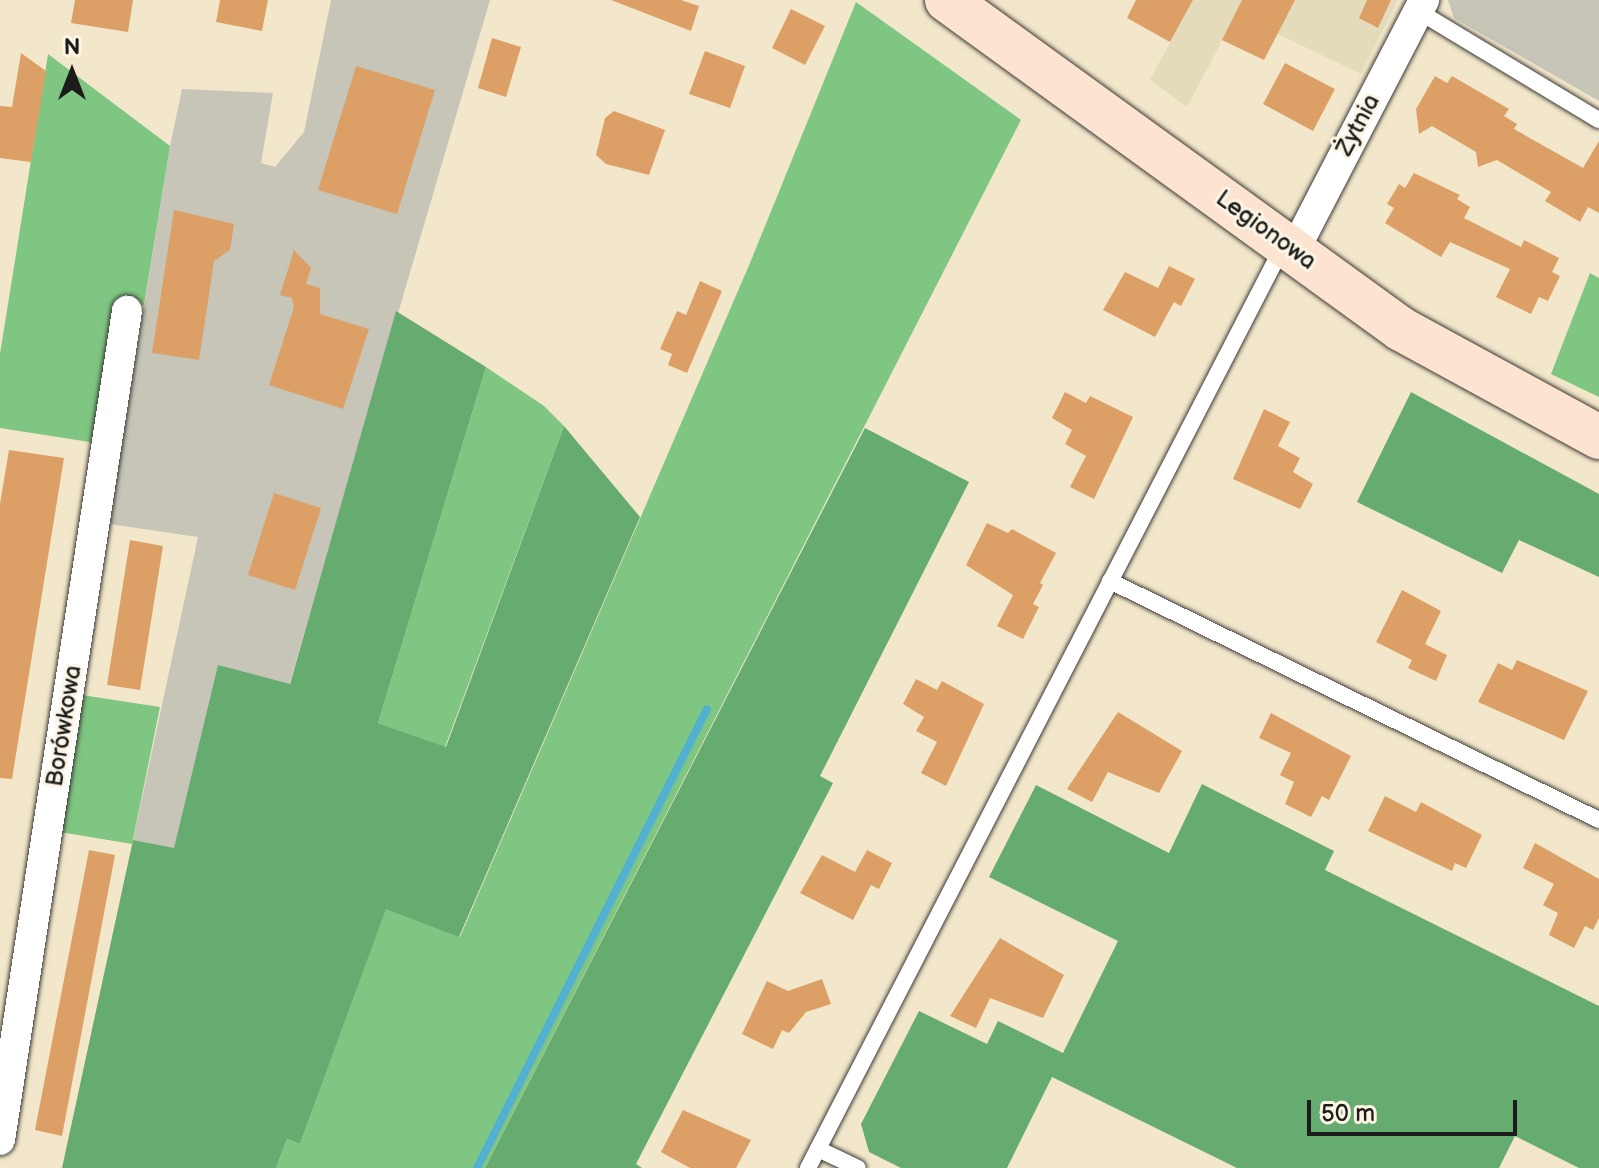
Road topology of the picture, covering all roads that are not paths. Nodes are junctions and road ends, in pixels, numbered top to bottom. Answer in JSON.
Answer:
{"nodes":[{"id":1,"x":947,"y":0,"type":"edge"},
{"id":2,"x":1421,"y":5,"type":"edge"},
{"id":3,"x":1599,"y":120,"type":"edge"},
{"id":4,"x":1289,"y":248,"type":"junction"},
{"id":5,"x":127,"y":311,"type":"dead end"},
{"id":6,"x":1599,"y":437,"type":"edge"},
{"id":7,"x":1110,"y":581,"type":"junction"},
{"id":8,"x":1599,"y":820,"type":"edge"},
{"id":9,"x":0,"y":1140,"type":"edge"},
{"id":10,"x":818,"y":1149,"type":"junction"},
{"id":11,"x":808,"y":1168,"type":"edge"},
{"id":12,"x":858,"y":1168,"type":"edge"}],
"edges":[{"from":1,"to":4,"type":"main road","name":"Legionowa"},
{"from":2,"to":3,"type":"lane"},
{"from":2,"to":4,"type":"street","name":"Żytnia"},
{"from":4,"to":6,"type":"main road","name":"Legionowa"},
{"from":4,"to":7,"type":"lane"},
{"from":5,"to":9,"type":"street","name":"Borówkowa"},
{"from":7,"to":8,"type":"lane"},
{"from":7,"to":10,"type":"lane"},
{"from":10,"to":11,"type":"lane"},
{"from":10,"to":12,"type":"lane"}]}
